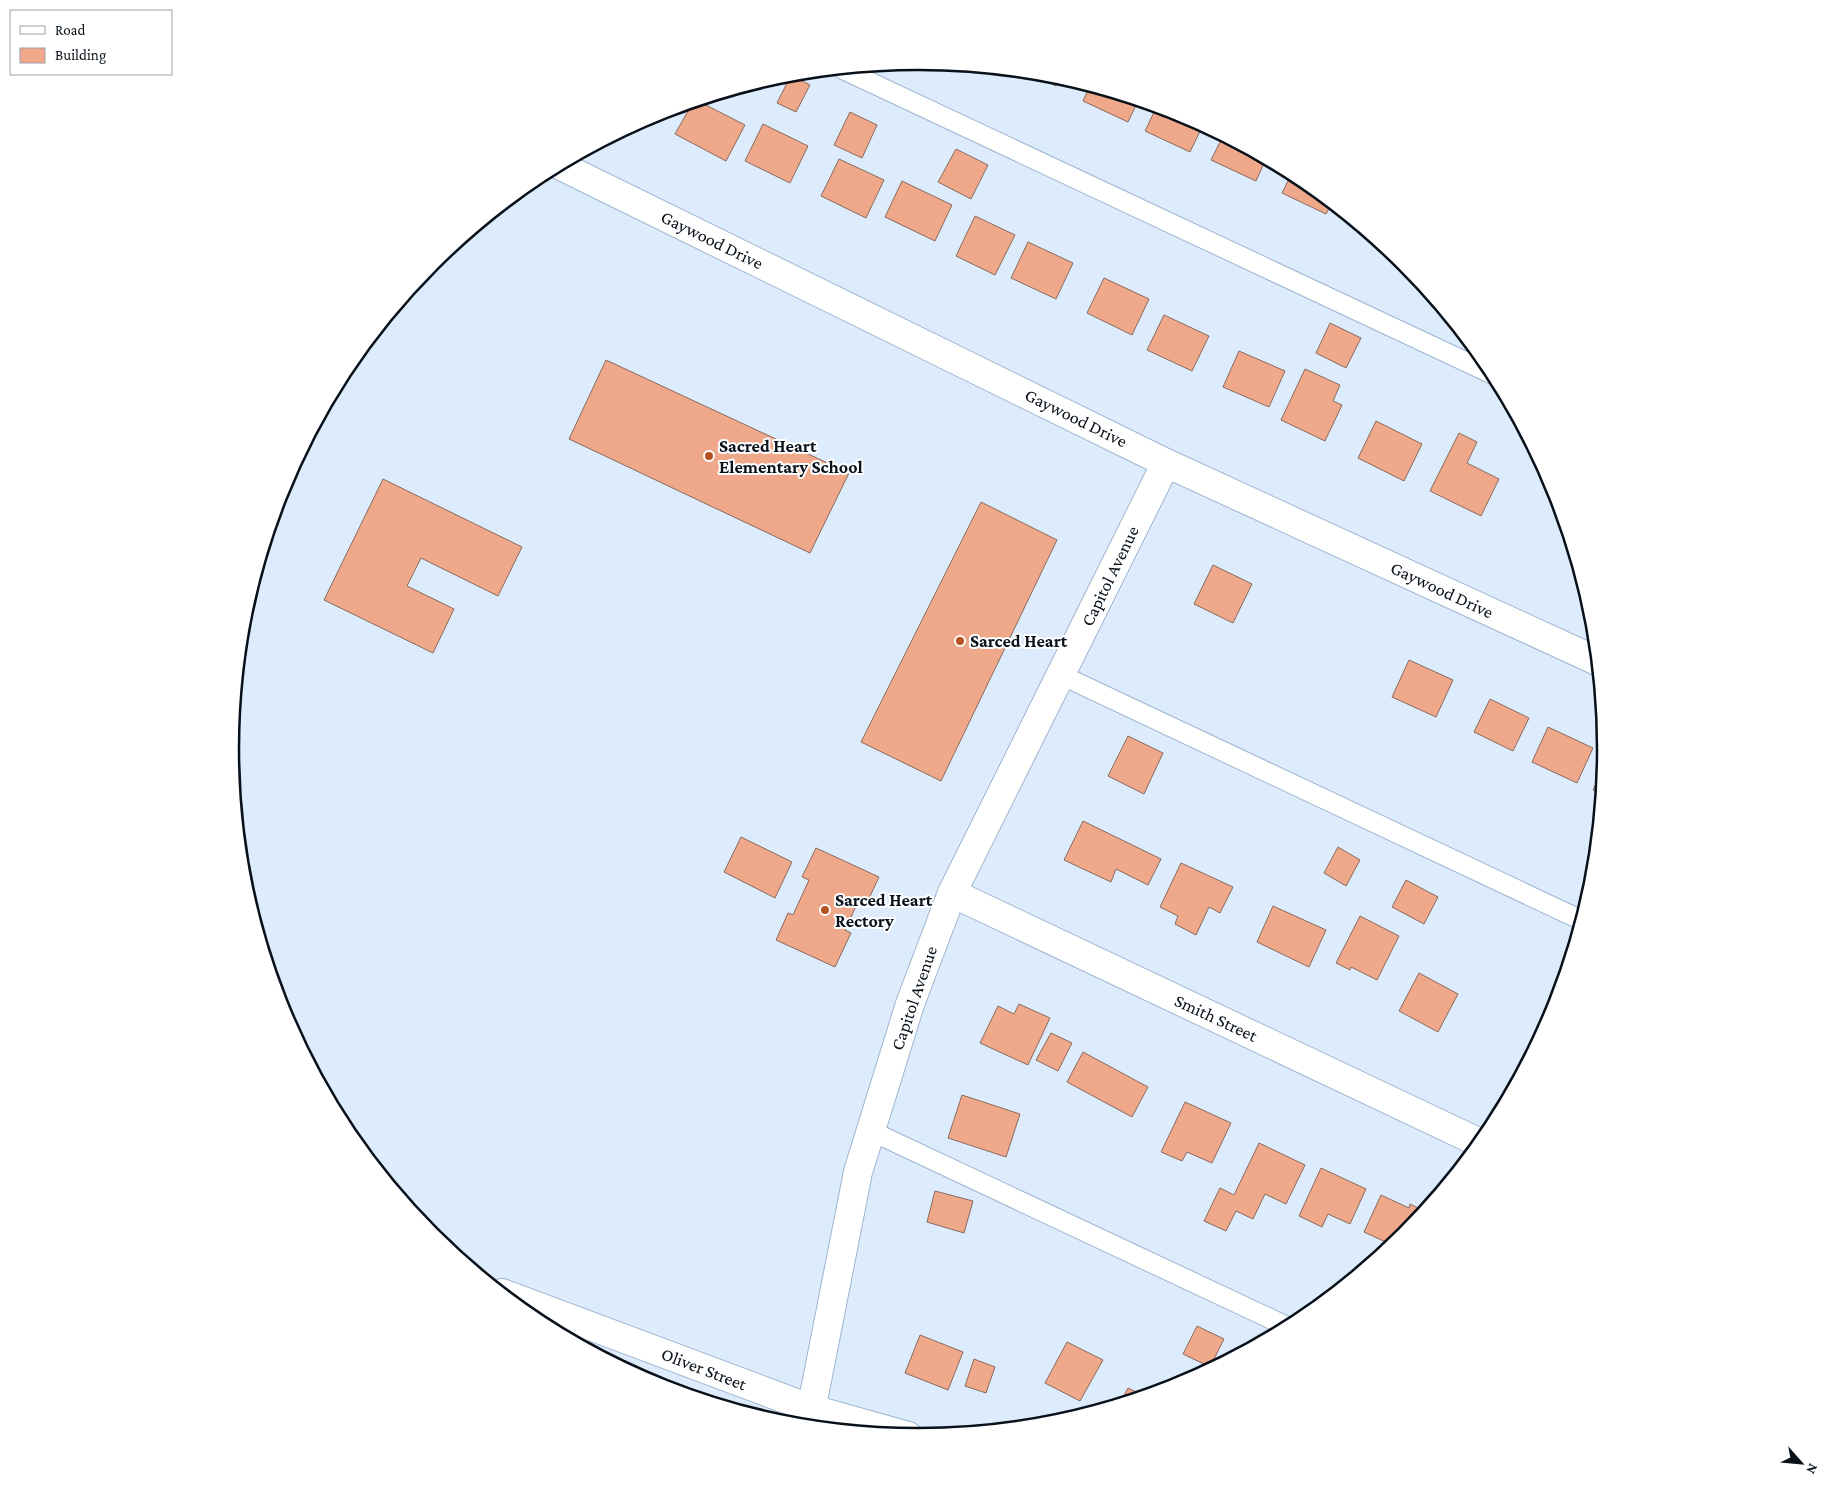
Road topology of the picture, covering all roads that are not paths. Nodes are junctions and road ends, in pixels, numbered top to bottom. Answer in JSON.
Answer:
{"nodes":[{"id":1,"x":852,"y":73,"type":"edge"},
{"id":2,"x":566,"y":168,"type":"edge"},
{"id":3,"x":1481,"y":369,"type":"edge"},
{"id":4,"x":1166,"y":462,"type":"junction"},
{"id":5,"x":1591,"y":658,"type":"edge"},
{"id":6,"x":1061,"y":675,"type":"junction"},
{"id":7,"x":952,"y":893,"type":"junction"},
{"id":8,"x":1576,"y":918,"type":"edge"},
{"id":9,"x":871,"y":1131,"type":"junction"},
{"id":10,"x":1473,"y":1140,"type":"edge"},
{"id":11,"x":525,"y":1302,"type":"edge"},
{"id":12,"x":1280,"y":1323,"type":"edge"},
{"id":13,"x":810,"y":1418,"type":"edge"},
{"id":14,"x":836,"y":1423,"type":"edge"}],
"edges":[{"from":1,"to":3,"type":"lane"},
{"from":2,"to":4,"type":"street","name":"Gaywood Drive"},
{"from":4,"to":5,"type":"street","name":"Gaywood Drive"},
{"from":4,"to":6,"type":"street","name":"Capitol Avenue"},
{"from":6,"to":7,"type":"street","name":"Capitol Avenue"},
{"from":6,"to":8,"type":"lane"},
{"from":7,"to":9,"type":"street","name":"Capitol Avenue"},
{"from":7,"to":10,"type":"street","name":"Smith Street"},
{"from":9,"to":12,"type":"lane"},
{"from":9,"to":13,"type":"street","name":"Capitol Avenue"},
{"from":11,"to":13,"type":"street","name":"Oliver Street"},
{"from":13,"to":14,"type":"street","name":"Oliver Street"}]}
